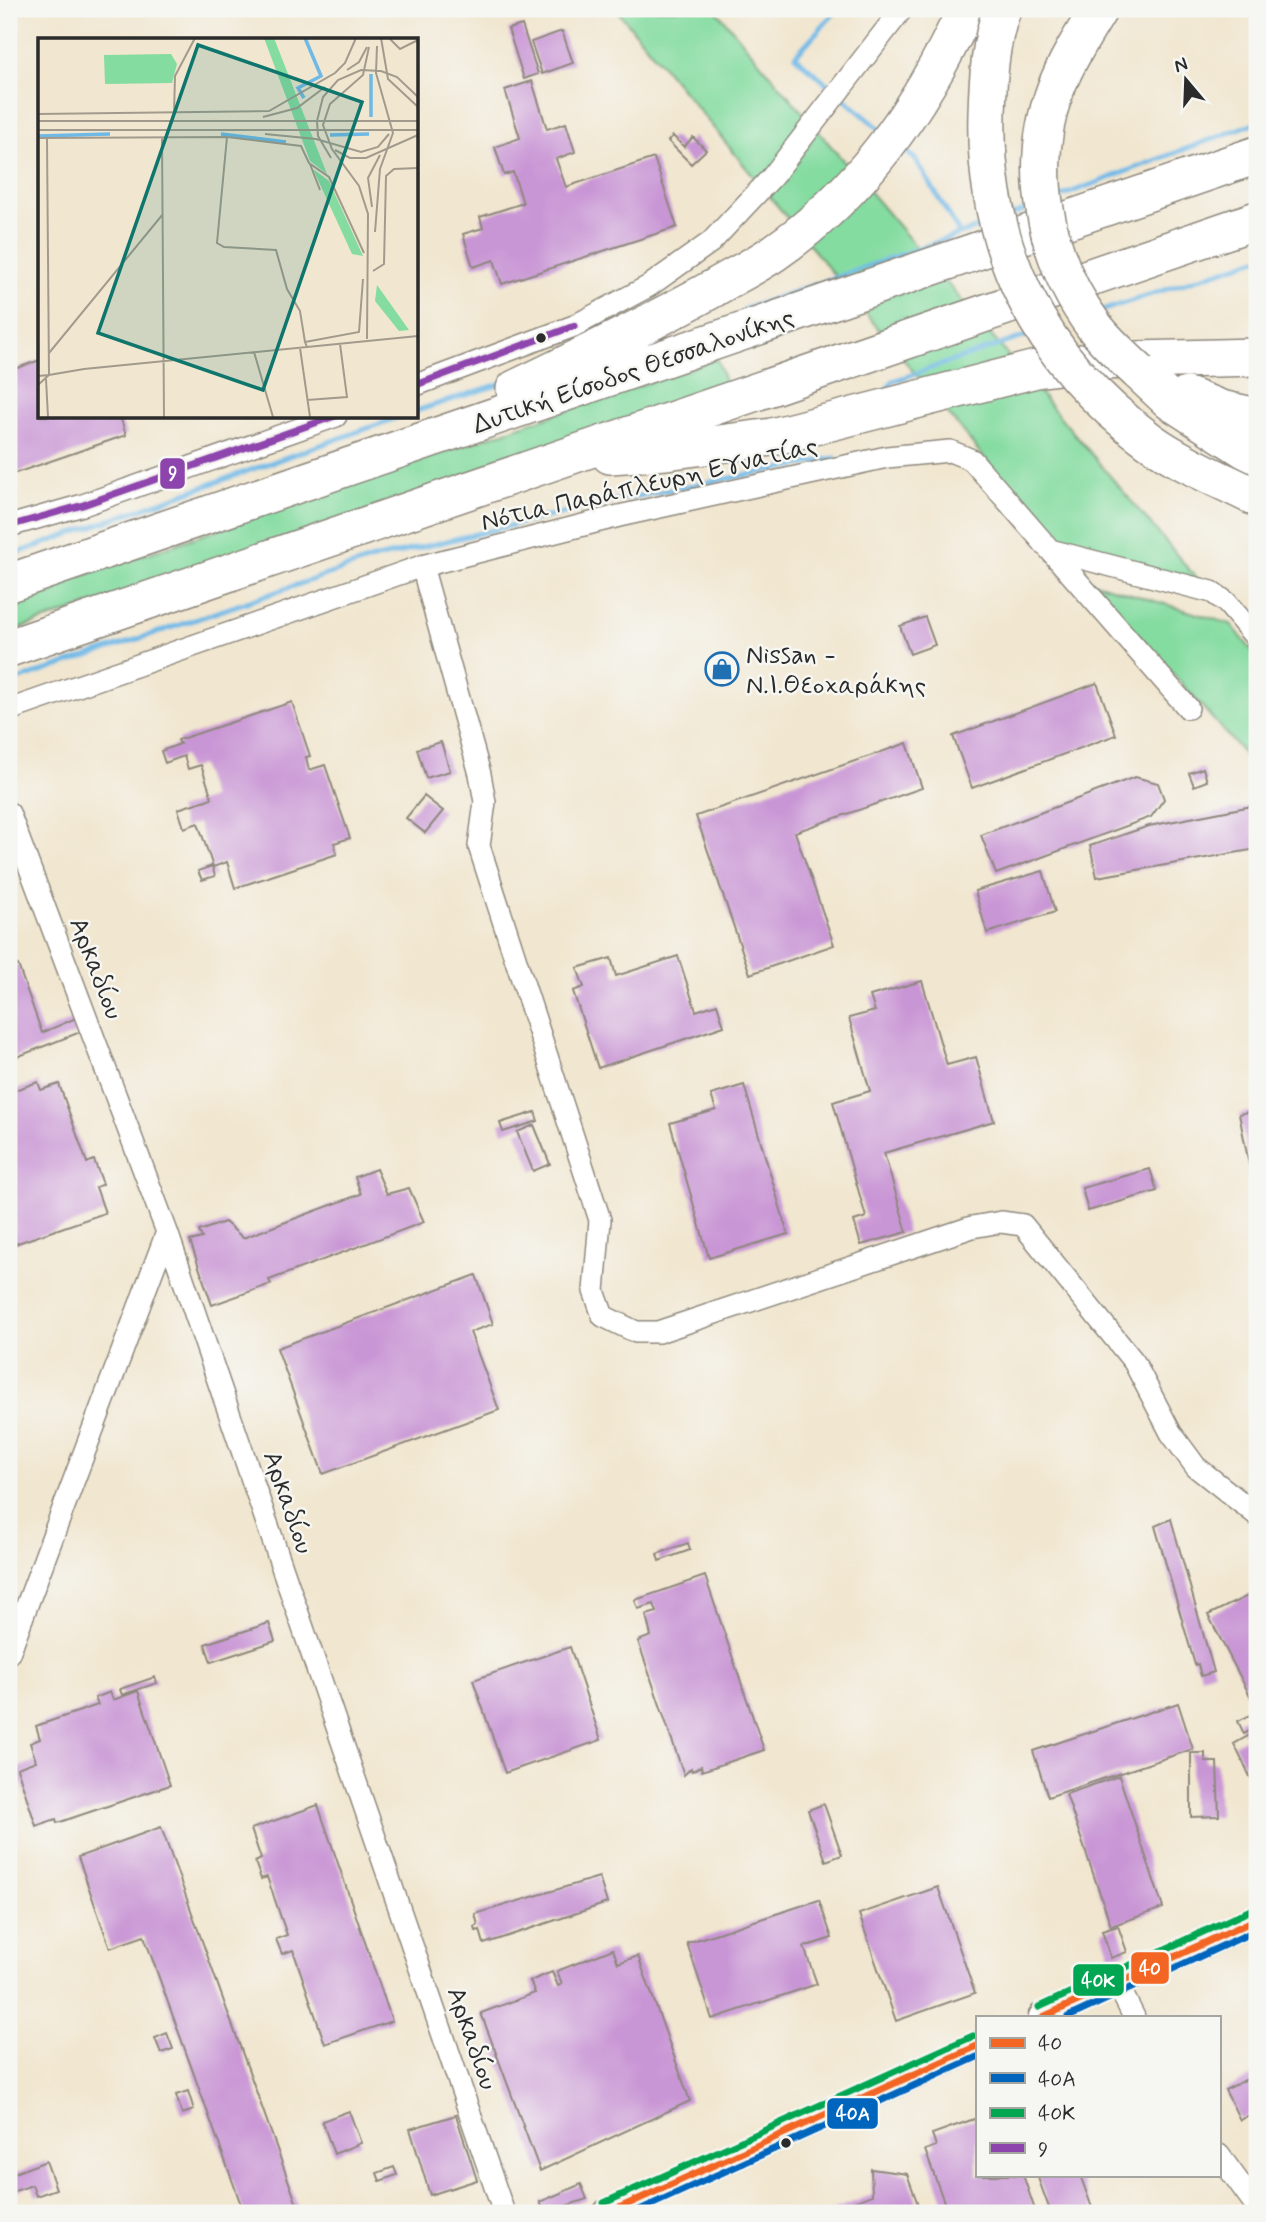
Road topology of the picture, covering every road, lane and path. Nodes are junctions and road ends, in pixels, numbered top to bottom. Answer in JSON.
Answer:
{"nodes":[{"id":1,"x":902,"y":9,"type":"edge"},
{"id":2,"x":965,"y":9,"type":"edge"},
{"id":3,"x":1002,"y":9,"type":"edge"},
{"id":4,"x":1099,"y":9,"type":"edge"},
{"id":5,"x":1257,"y":155,"type":"edge"},
{"id":6,"x":1257,"y":220,"type":"edge"},
{"id":7,"x":1257,"y":357,"type":"edge"},
{"id":8,"x":1139,"y":372,"type":"junction"},
{"id":9,"x":418,"y":384,"type":"edge"},
{"id":10,"x":1257,"y":417,"type":"edge"},
{"id":11,"x":330,"y":418,"type":"edge"},
{"id":12,"x":563,"y":457,"type":"junction"},
{"id":13,"x":1257,"y":457,"type":"edge"},
{"id":14,"x":359,"y":464,"type":"junction"},
{"id":15,"x":1257,"y":498,"type":"edge"},
{"id":16,"x":9,"y":526,"type":"edge"},
{"id":17,"x":1050,"y":550,"type":"junction"},
{"id":18,"x":422,"y":566,"type":"junction"},
{"id":19,"x":9,"y":583,"type":"edge"},
{"id":20,"x":1257,"y":639,"type":"edge"},
{"id":21,"x":9,"y":648,"type":"edge"},
{"id":22,"x":1188,"y":708,"type":"dead end"},
{"id":23,"x":9,"y":710,"type":"edge"},
{"id":24,"x":9,"y":813,"type":"edge"},
{"id":25,"x":167,"y":1232,"type":"junction"},
{"id":26,"x":1257,"y":1515,"type":"edge"},
{"id":27,"x":9,"y":1653,"type":"edge"},
{"id":28,"x":1257,"y":1919,"type":"edge"},
{"id":29,"x":1116,"y":1983,"type":"junction"},
{"id":30,"x":1046,"y":2016,"type":"edge"},
{"id":31,"x":1134,"y":2016,"type":"edge"},
{"id":32,"x":976,"y":2046,"type":"edge"},
{"id":33,"x":1220,"y":2156,"type":"edge"},
{"id":34,"x":1257,"y":2207,"type":"edge"},
{"id":35,"x":504,"y":2213,"type":"edge"},
{"id":36,"x":608,"y":2213,"type":"edge"}],
"edges":[{"from":1,"to":9,"type":"street"},
{"from":2,"to":14,"type":"highway"},
{"from":3,"to":15,"type":"highway","bridge":true},
{"from":4,"to":8,"type":"highway","bridge":true},
{"from":5,"to":14,"type":"highway","name":"Δυτική Είσοδος Θεσσαλονίκης"},
{"from":6,"to":12,"type":"highway"},
{"from":7,"to":12,"type":"highway"},
{"from":8,"to":10,"type":"highway"},
{"from":8,"to":13,"type":"highway"},
{"from":11,"to":16,"type":"street"},
{"from":12,"to":21,"type":"highway"},
{"from":14,"to":19,"type":"highway","name":"Δυτική Είσοδος Θεσσαλονίκης"},
{"from":17,"to":18,"type":"street","name":"Νότια Παράπλευρη Εγνατίας"},
{"from":17,"to":20,"type":"street"},
{"from":17,"to":22,"type":"street","name":"Νότια Παράπλευρη Εγνατίας"},
{"from":18,"to":23,"type":"street","name":"Νότια Παράπλευρη Εγνατίας"},
{"from":18,"to":26,"type":"street"},
{"from":24,"to":25,"type":"street","name":"Αρκαδίου"},
{"from":25,"to":27,"type":"street"},
{"from":25,"to":35,"type":"street","name":"Αρκαδίου"},
{"from":28,"to":29,"type":"main road"},
{"from":29,"to":30,"type":"main road"},
{"from":29,"to":31,"type":"street"},
{"from":32,"to":36,"type":"main road"},
{"from":33,"to":34,"type":"street"}]}
